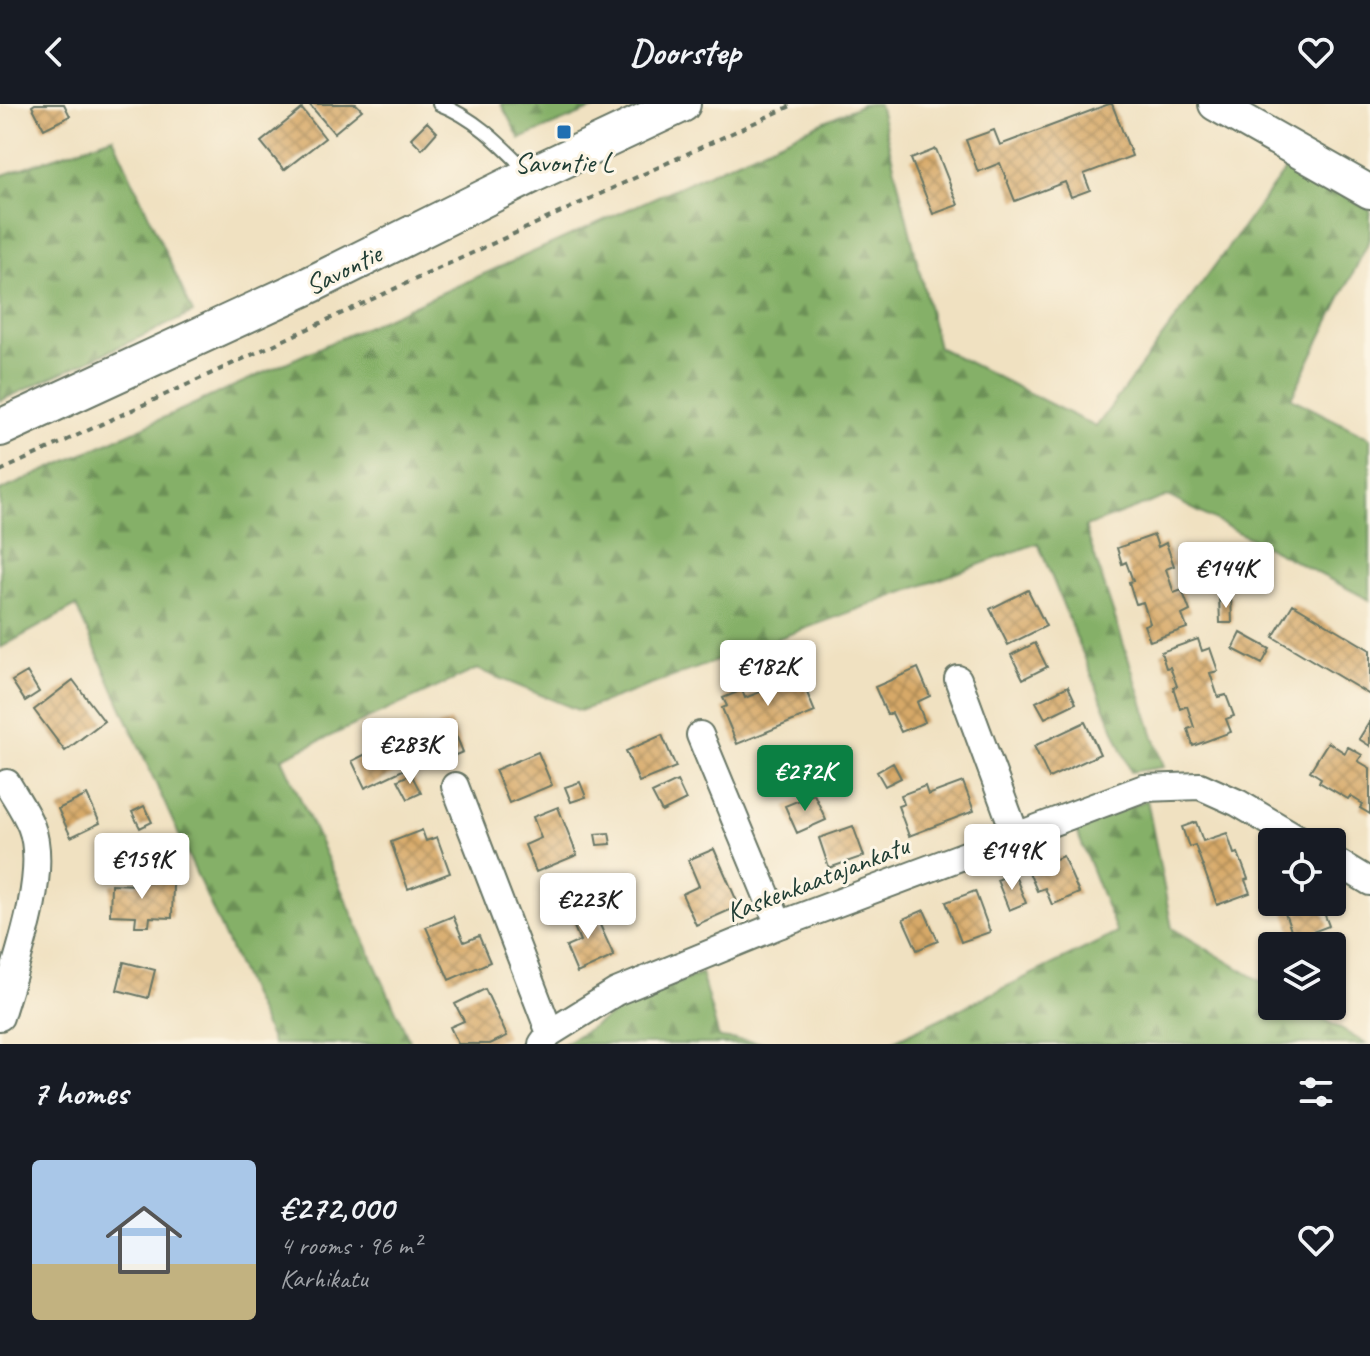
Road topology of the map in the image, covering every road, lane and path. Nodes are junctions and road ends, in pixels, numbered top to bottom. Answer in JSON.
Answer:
{"nodes":[{"id":1,"x":439,"y":104,"type":"edge"},
{"id":2,"x":682,"y":104,"type":"edge"},
{"id":3,"x":795,"y":104,"type":"edge"},
{"id":4,"x":1215,"y":104,"type":"edge"},
{"id":5,"x":531,"y":175,"type":"junction"},
{"id":6,"x":1370,"y":192,"type":"edge"},
{"id":7,"x":0,"y":428,"type":"edge"},
{"id":8,"x":0,"y":471,"type":"edge"},
{"id":9,"x":958,"y":679,"type":"dead end"},
{"id":10,"x":700,"y":735,"type":"dead end"},
{"id":11,"x":7,"y":783,"type":"dead end"},
{"id":12,"x":455,"y":786,"type":"dead end"},
{"id":13,"x":1280,"y":828,"type":"edge"},
{"id":14,"x":1016,"y":836,"type":"junction"},
{"id":15,"x":1346,"y":867,"type":"edge"},
{"id":16,"x":1370,"y":882,"type":"edge"},
{"id":17,"x":779,"y":925,"type":"junction"},
{"id":18,"x":0,"y":1017,"type":"edge"},
{"id":19,"x":546,"y":1038,"type":"edge"}],
"edges":[{"from":1,"to":5,"type":"lane"},
{"from":2,"to":5,"type":"main road","name":"Savontie"},
{"from":3,"to":8,"type":"path"},
{"from":4,"to":6,"type":"street"},
{"from":5,"to":7,"type":"main road","name":"Savontie"},
{"from":9,"to":14,"type":"street"},
{"from":10,"to":17,"type":"street"},
{"from":11,"to":18,"type":"street"},
{"from":12,"to":19,"type":"street"},
{"from":13,"to":14,"type":"street","name":"Kaskenkaatajankatu"},
{"from":14,"to":17,"type":"street","name":"Kaskenkaatajankatu"},
{"from":15,"to":16,"type":"street"},
{"from":17,"to":19,"type":"street","name":"Kaskenkaatajankatu"}]}
